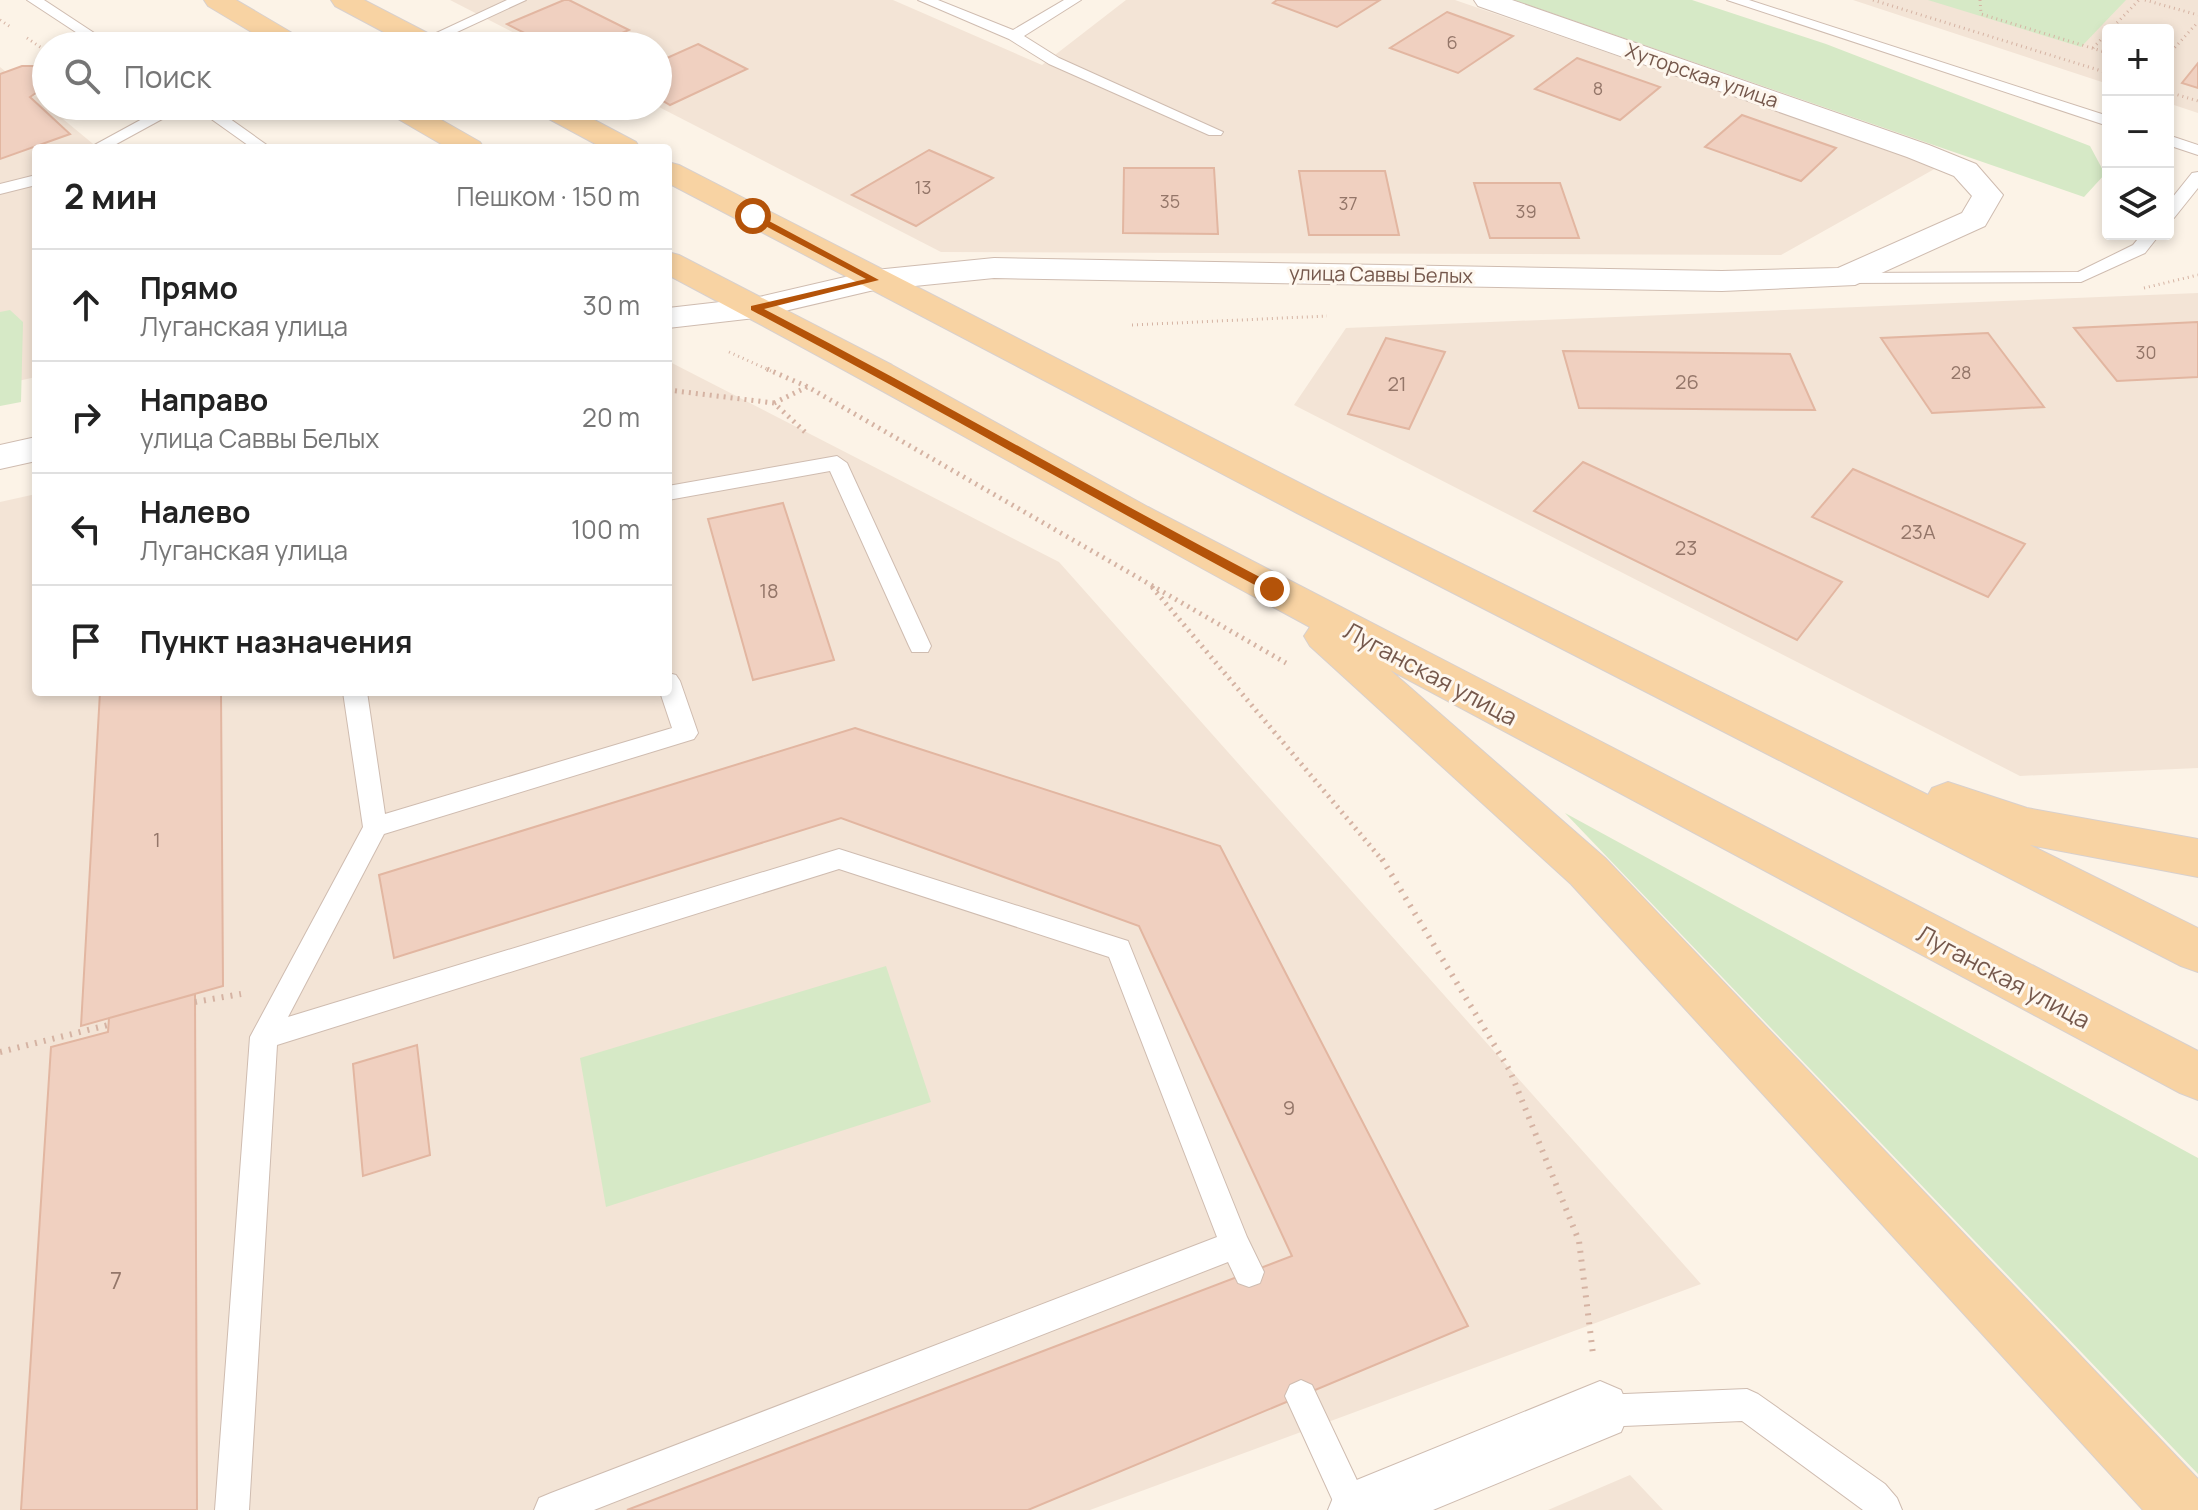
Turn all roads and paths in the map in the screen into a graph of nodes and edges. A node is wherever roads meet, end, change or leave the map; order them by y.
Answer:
1 (34, 0) edge
2 (217, 0) edge
3 (344, 0) edge
4 (519, 0) edge
5 (925, 0) edge
6 (1074, 0) edge
7 (1487, 0) edge
8 (1734, 0) edge
9 (1980, 0) edge
10 (2139, 0) edge
11 (2145, 0) edge
12 (1878, 1) edge
13 (2198, 15) edge
14 (2198, 22) edge
15 (2116, 24) edge
16 (85, 32) edge
17 (271, 32) edge
18 (405, 32) edge
19 (453, 32) edge
20 (1014, 36) junction
21 (2102, 38) edge
22 (2093, 48) junction
23 (2174, 48) edge
24 (2102, 51) edge
25 (2102, 71) edge
26 (2174, 94) edge
27 (2198, 101) edge
28 (2102, 119) edge
29 (151, 120) edge
30 (222, 120) edge
31 (420, 120) edge
32 (572, 120) edge
33 (1215, 132) dead end
34 (2174, 142) edge
35 (105, 144) edge
36 (257, 144) edge
37 (462, 144) edge
38 (617, 144) edge
39 (2198, 150) edge
40 (1918, 151) joint
41 (672, 173) edge
42 (2198, 177) edge
43 (32, 181) edge
44 (0, 189) edge
45 (2174, 207) edge
46 (2146, 240) edge
47 (672, 264) edge
48 (1843, 278) junction
49 (875, 280) junction
50 (755, 308) junction
51 (672, 318) edge
52 (716, 346) dead end
53 (808, 387) junction
54 (672, 390) edge
55 (774, 403) junction
56 (32, 450) edge
57 (0, 457) edge
58 (837, 463) junction
59 (672, 492) edge
60 (1150, 584) junction
61 (1272, 589) junction
62 (1228, 629) dead end
63 (920, 646) dead end
64 (672, 693) edge
65 (356, 696) edge
66 (1713, 705) junction
67 (375, 827) junction
68 (2198, 858) edge
69 (2198, 951) edge
70 (108, 1025) dead end
71 (264, 1037) junction
72 (0, 1052) edge
73 (2198, 1077) edge
74 (1235, 1245) junction
75 (1249, 1272) dead end
76 (1301, 1396) dead end
77 (1600, 1411) junction
78 (232, 1510) edge
79 (551, 1510) edge
80 (1356, 1510) edge
81 (1885, 1510) edge
82 (2185, 1510) edge

1 - 16 lane
2 - 17 main road
3 - 18 main road
4 - 19 lane
5 - 20 lane
6 - 20 lane
7 - 40 street, Хуторская улица
8 - 28 lane
9 - 22 path
10 - 15 path
11 - 13 path
12 - 25 path
14 - 23 path
20 - 33 lane
21 - 22 path
22 - 24 path
26 - 27 path
29 - 35 lane
30 - 36 lane
31 - 37 main road
32 - 38 main road
34 - 39 lane
40 - 48 street, улица Саввы Белых
41 - 49 main road
42 - 45 lane
43 - 44 lane
46 - 48 lane
47 - 50 main road, Луганская улица
48 - 49 street, улица Саввы Белых
49 - 50 street, улица Саввы Белых
49 - 66 main road
50 - 51 street, улица Саввы Белых
50 - 61 main road, Луганская улица
52 - 53 path
53 - 55 path
53 - 60 path
54 - 55 path
55 - 58 path
56 - 57 street
58 - 59 lane
58 - 63 lane
60 - 62 path
60 - 77 path
61 - 73 main road, Луганская улица
61 - 82 main road
64 - 67 lane
65 - 67 lane
66 - 68 main road
66 - 69 main road
67 - 71 lane
70 - 72 path
71 - 74 lane
71 - 78 lane
74 - 75 lane
74 - 79 lane
76 - 80 lane
77 - 80 street
77 - 81 lane

